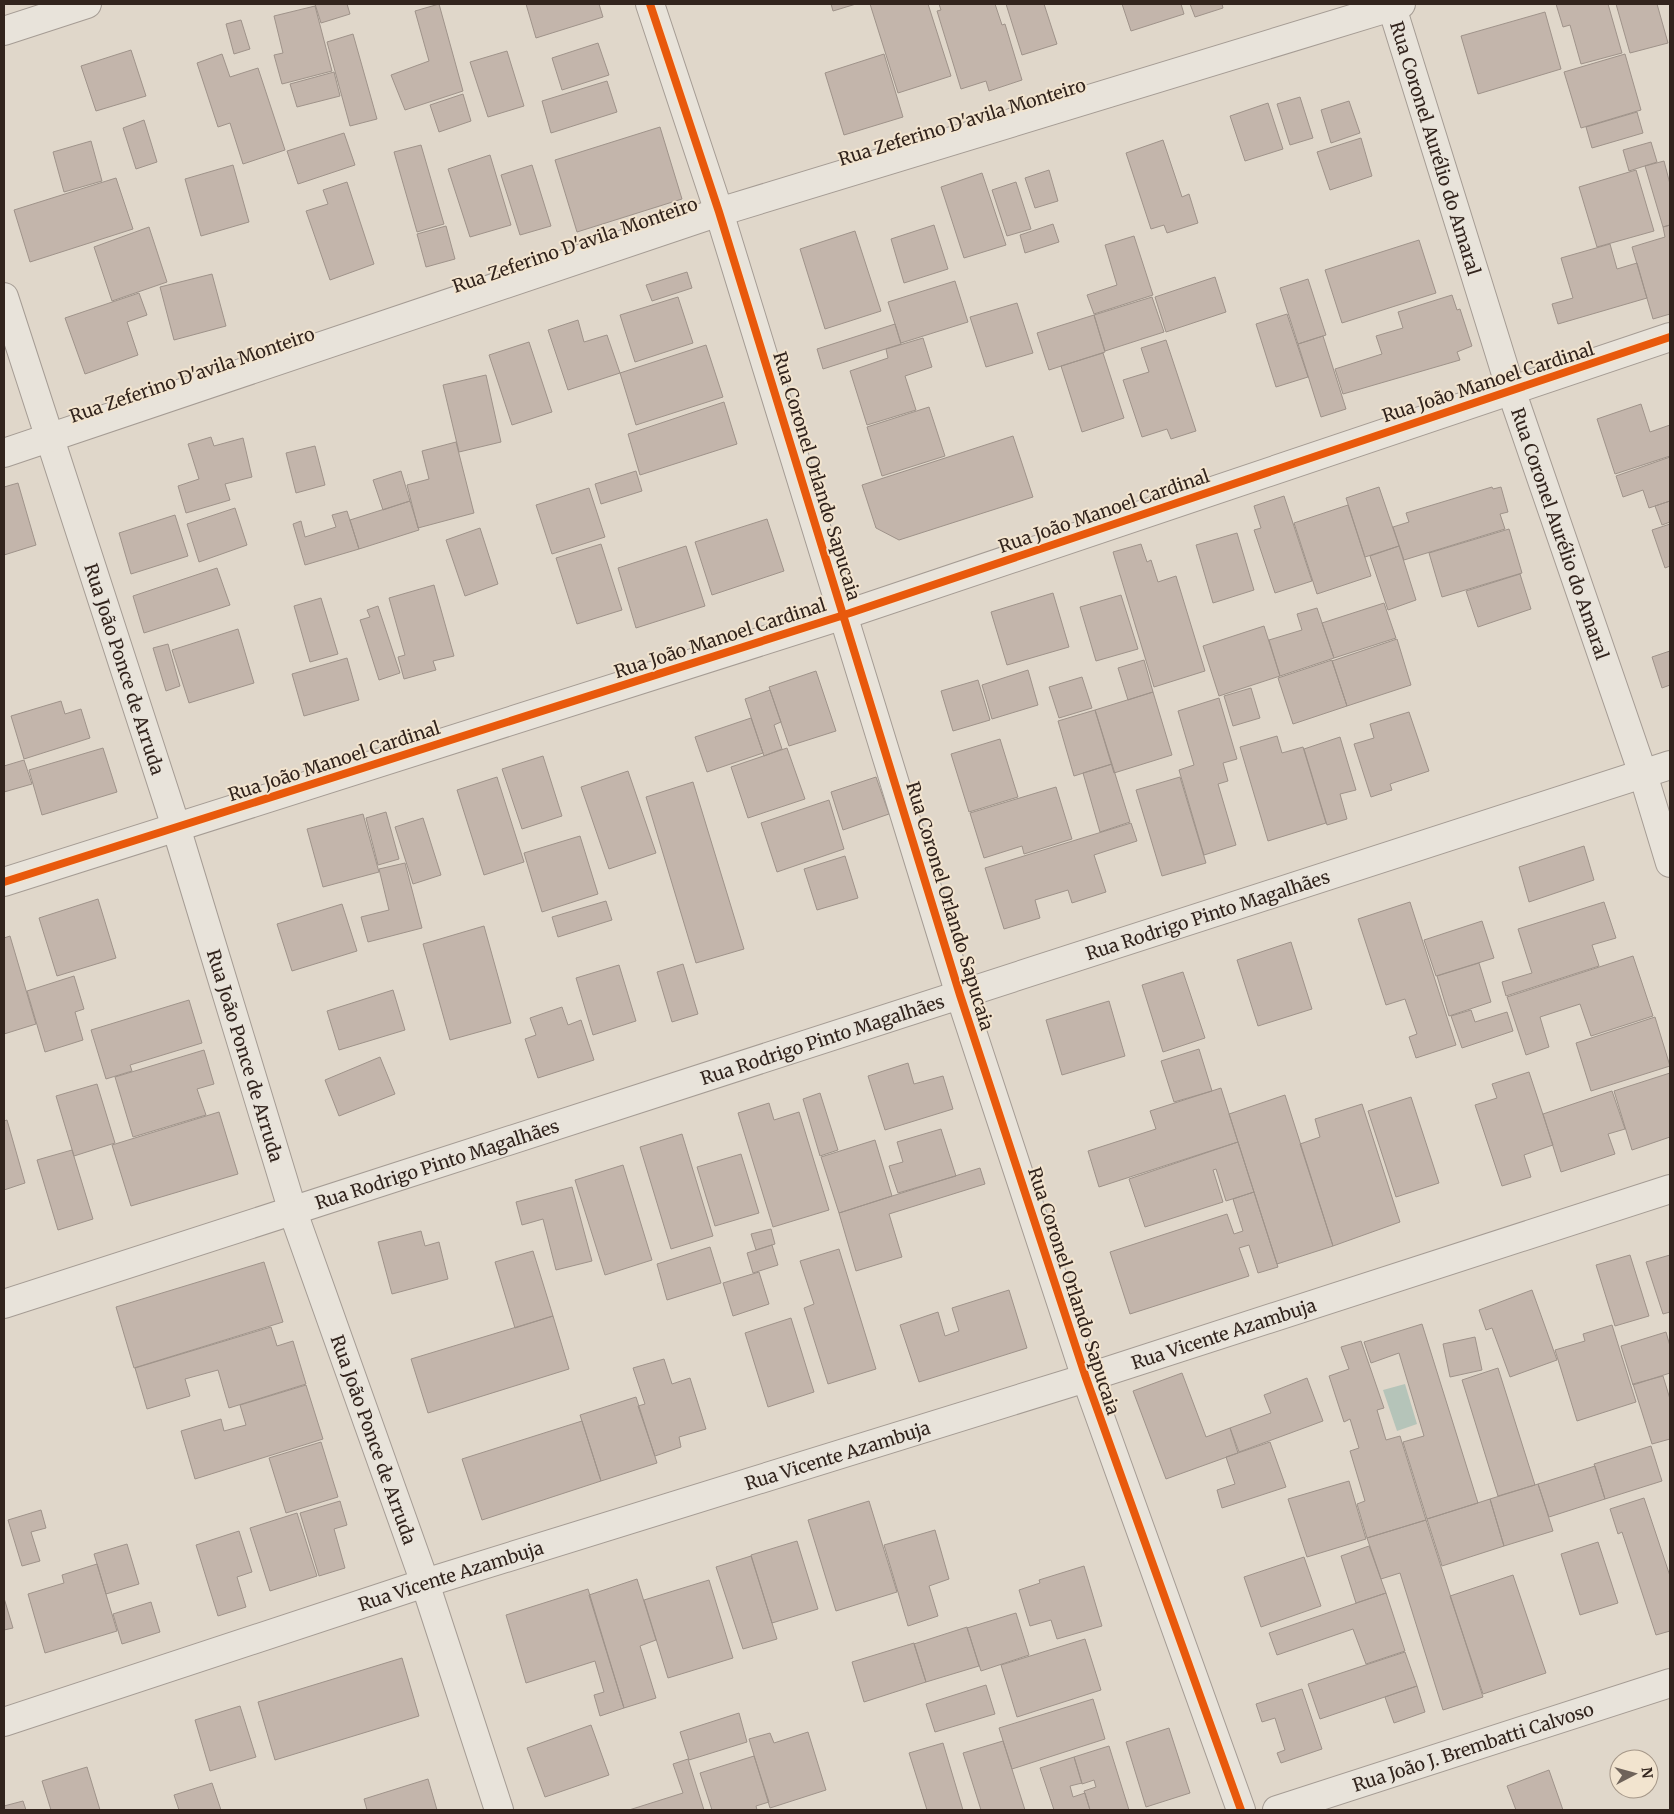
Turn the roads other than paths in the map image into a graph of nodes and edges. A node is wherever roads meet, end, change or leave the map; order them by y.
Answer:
1 (86, 4) edge
2 (650, 4) edge
3 (1395, 5) edge
4 (4, 31) edge
5 (719, 212) junction
6 (4, 297) edge
7 (1670, 337) edge
8 (1511, 390) junction
9 (49, 439) junction
10 (4, 453) edge
11 (844, 615) junction
12 (1670, 765) edge
13 (1643, 774) junction
14 (176, 826) junction
15 (1670, 863) edge
16 (4, 882) edge
17 (960, 995) junction
18 (1670, 1189) edge
19 (293, 1212) junction
20 (4, 1304) edge
21 (1086, 1378) junction
22 (425, 1583) junction
23 (1670, 1684) edge
24 (4, 1722) edge
25 (499, 1810) edge
26 (1242, 1810) edge
27 (1277, 1810) edge

1 - 4 street
2 - 5 street, Rua Coronel Orlando Sapucaia
3 - 5 street, Rua Zeferino D'avila Monteiro
3 - 8 street, Rua Coronel Aurélio do Amaral
5 - 9 street, Rua Zeferino D'avila Monteiro
5 - 11 street, Rua Coronel Orlando Sapucaia
6 - 9 street, Rua João Ponce de Arruda
7 - 8 street, Rua João Manoel Cardinal
8 - 11 street, Rua João Manoel Cardinal
8 - 13 street, Rua Coronel Aurélio do Amaral
9 - 10 street, Rua Zeferino D'avila Monteiro
9 - 14 street, Rua João Ponce de Arruda
11 - 14 street, Rua João Manoel Cardinal
11 - 17 street, Rua Coronel Orlando Sapucaia
12 - 13 street, Rua Rodrigo Pinto Magalhães
13 - 15 street, Rua Coronel Aurélio do Amaral
13 - 17 street, Rua Rodrigo Pinto Magalhães
14 - 16 street, Rua João Manoel Cardinal
14 - 19 street, Rua João Ponce de Arruda
17 - 19 street, Rua Rodrigo Pinto Magalhães
17 - 21 street, Rua Coronel Orlando Sapucaia
18 - 21 street, Rua Vicente Azambuja
19 - 20 street, Rua Rodrigo Pinto Magalhães
19 - 22 street, Rua João Ponce de Arruda
21 - 22 street, Rua Vicente Azambuja
21 - 26 street, Rua Coronel Orlando Sapucaia
22 - 24 street, Rua Vicente Azambuja
22 - 25 street, Rua João Ponce de Arruda
23 - 27 street, Rua João J. Brembatti Calvoso

